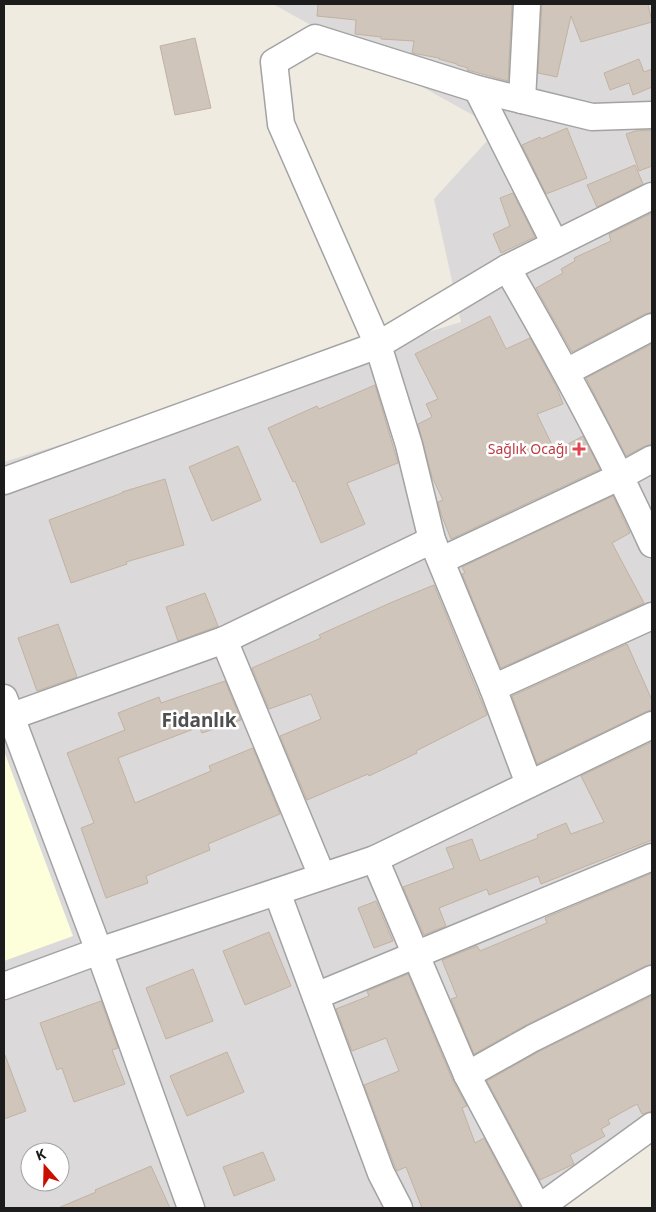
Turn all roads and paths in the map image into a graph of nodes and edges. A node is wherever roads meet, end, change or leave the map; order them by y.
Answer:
1 (527, 4) edge
2 (477, 88) junction
3 (522, 100) junction
4 (652, 115) edge
5 (652, 196) edge
6 (555, 244) junction
7 (507, 268) junction
8 (652, 327) edge
9 (378, 345) junction
10 (566, 372) junction
11 (652, 459) edge
12 (621, 476) junction
13 (4, 482) edge
14 (652, 544) edge
15 (437, 550) junction
16 (652, 616) edge
17 (224, 640) junction
18 (493, 688) junction
19 (6, 711) edge
20 (652, 725) edge
21 (529, 784) junction
22 (652, 857) edge
23 (375, 859) junction
24 (322, 876) junction
25 (277, 892) junction
26 (99, 950) junction
27 (416, 956) junction
28 (652, 979) edge
29 (4, 986) edge
30 (316, 996) junction
31 (467, 1075) junction
32 (652, 1126) edge
33 (185, 1206) edge
34 (399, 1208) edge
35 (538, 1208) edge

1 - 3 street
2 - 3 street
2 - 6 street
2 - 9 street
3 - 4 street
5 - 6 street
6 - 7 street
7 - 9 street
7 - 10 street
8 - 10 street
9 - 13 street
9 - 15 street
10 - 12 street
11 - 12 street
12 - 14 street
12 - 15 street
15 - 17 street
15 - 18 street
16 - 18 street
17 - 19 street
17 - 24 street
18 - 21 street
19 - 26 street
20 - 21 street
21 - 23 street
22 - 27 street
23 - 24 street
23 - 27 street
24 - 25 street
25 - 26 street
25 - 30 street
26 - 29 street
26 - 33 street
27 - 30 street
27 - 31 street
28 - 31 street
30 - 34 street
31 - 35 street
32 - 35 street

